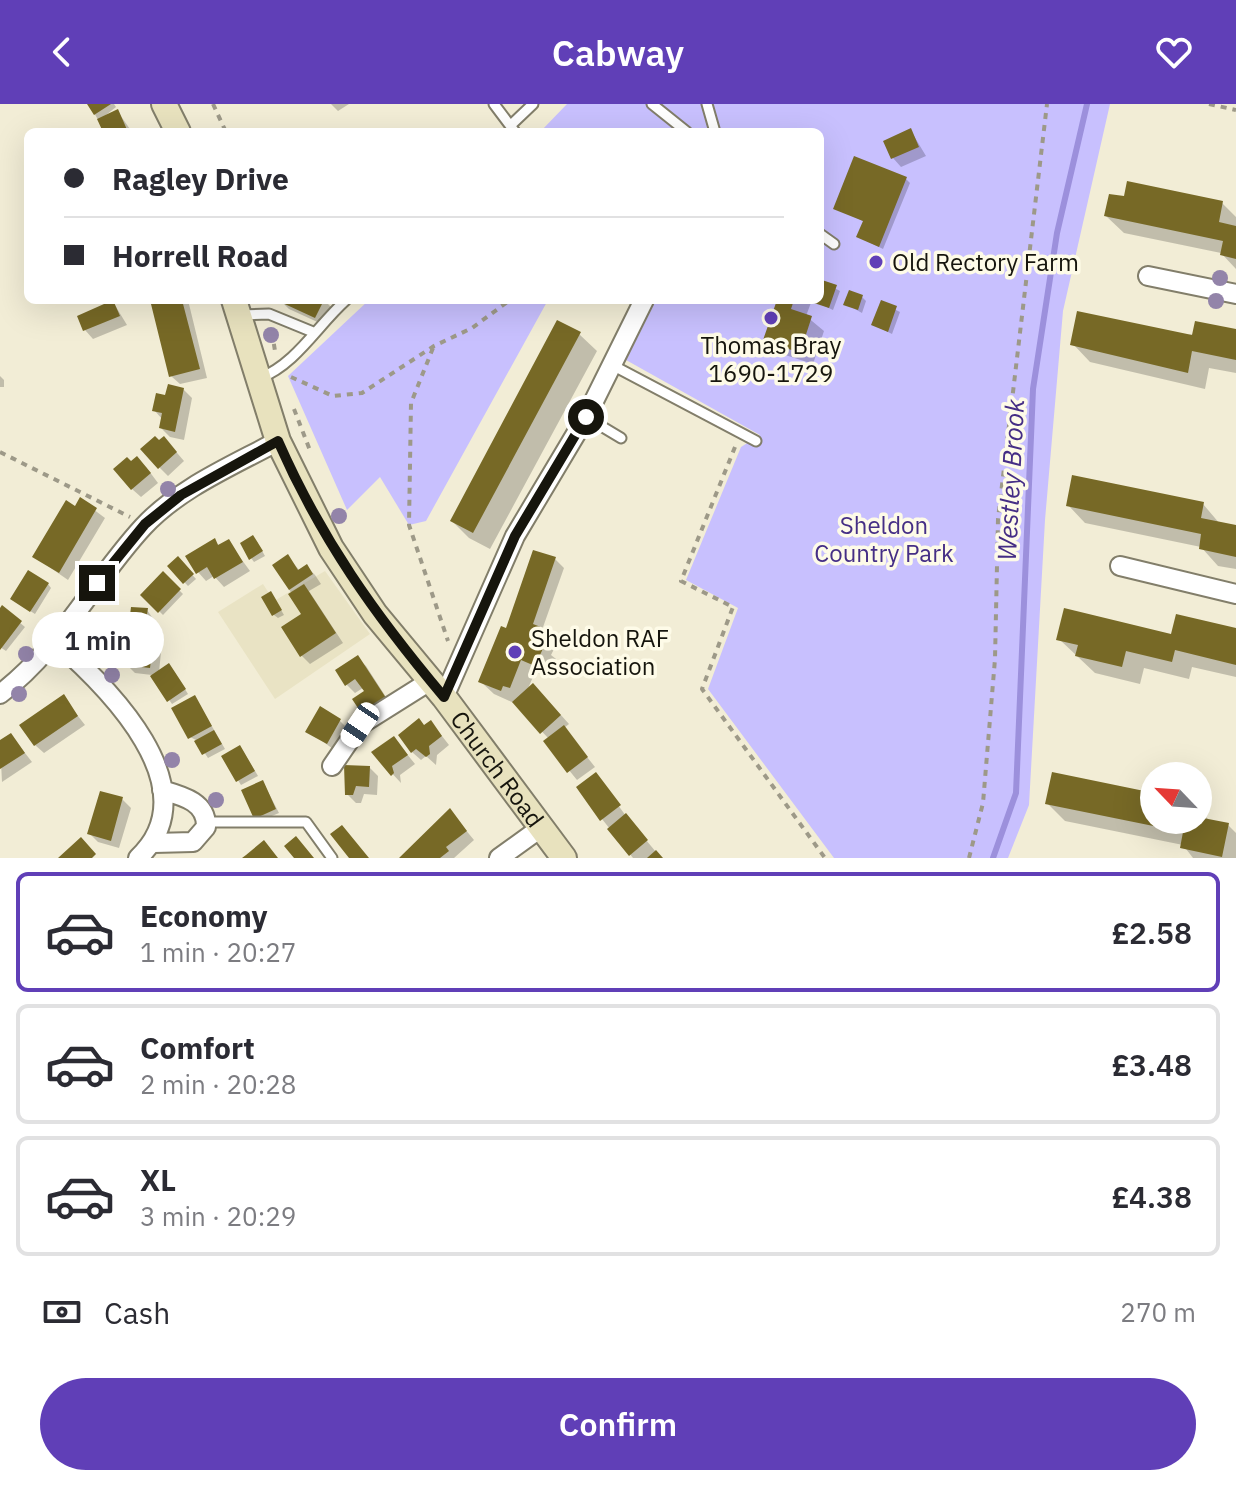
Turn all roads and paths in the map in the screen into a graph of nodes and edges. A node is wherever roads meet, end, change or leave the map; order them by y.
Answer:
1 (164, 104) edge
2 (213, 104) edge
3 (494, 104) edge
4 (533, 104) edge
5 (652, 104) edge
6 (707, 104) edge
7 (1047, 104) edge
8 (1209, 104) edge
9 (1236, 110) edge
10 (176, 128) edge
11 (224, 128) edge
12 (513, 128) edge
13 (682, 128) edge
14 (714, 128) edge
15 (824, 237) edge
16 (834, 244) dead end
17 (1148, 276) dead end
18 (1236, 294) edge
19 (342, 304) edge
20 (505, 304) edge
21 (642, 304) edge
22 (236, 308) edge
23 (269, 314) junction
24 (313, 332) junction
25 (434, 346) junction
26 (612, 365) junction
27 (272, 374) junction
28 (586, 417) junction
29 (741, 434) junction
30 (621, 438) dead end
31 (278, 441) junction
32 (756, 441) dead end
33 (0, 452) edge
34 (313, 457) dead end
35 (145, 524) junction
36 (1120, 566) dead end
37 (1236, 594) edge
38 (54, 640) junction
39 (457, 668) junction
40 (437, 689) junction
41 (0, 694) edge
42 (332, 766) dead end
43 (162, 790) junction
44 (207, 822) junction
45 (542, 827) junction
46 (154, 843) junction
47 (138, 858) edge
48 (332, 858) edge
49 (499, 858) edge
50 (564, 858) edge
51 (825, 858) edge
52 (969, 858) edge

1 - 10 street
2 - 11 path
3 - 12 lane
4 - 12 lane
5 - 13 lane
6 - 14 lane
7 - 52 path
8 - 9 path
15 - 16 lane
17 - 18 street
19 - 24 lane
20 - 25 path
21 - 26 street
22 - 23 lane
22 - 27 street, Church Road
23 - 24 lane
23 - 27 path
24 - 27 lane
25 - 27 path
25 - 39 path
26 - 28 street
26 - 29 lane
27 - 31 street, Church Road
27 - 34 path
28 - 30 lane
28 - 39 street
29 - 32 lane
29 - 51 path
31 - 35 street
31 - 40 street, Church Road
33 - 35 path
35 - 38 street
36 - 37 street
38 - 41 street
38 - 43 street
39 - 40 street
40 - 42 street
40 - 45 street, Church Road
43 - 44 street
43 - 46 street
44 - 46 street
44 - 48 lane
45 - 49 street
45 - 50 street, Church Road
46 - 47 street

